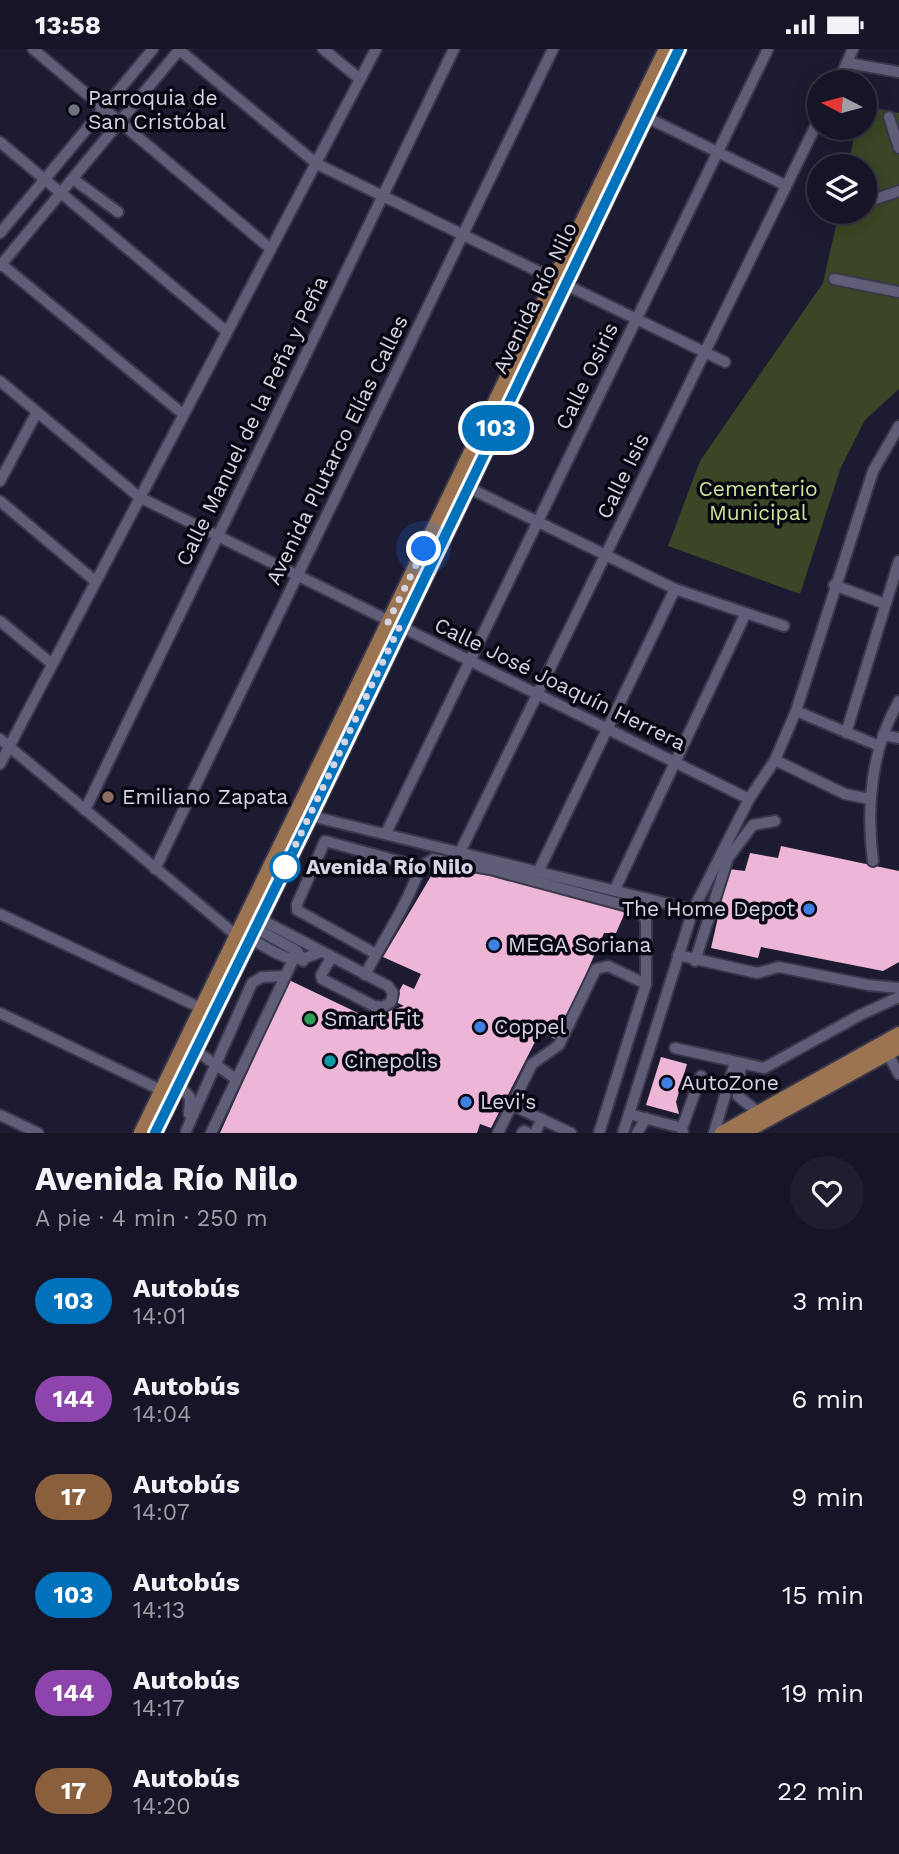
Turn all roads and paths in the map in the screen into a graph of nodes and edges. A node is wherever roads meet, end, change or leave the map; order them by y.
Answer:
1 (33, 49) edge
2 (153, 49) edge
3 (179, 49) edge
4 (323, 49) edge
5 (376, 49) edge
6 (454, 49) edge
7 (553, 49) edge
8 (666, 49) edge
9 (679, 49) edge
10 (768, 49) edge
11 (853, 50) edge
12 (848, 63) junction
13 (844, 70) edge
14 (899, 72) edge
15 (360, 79) junction
16 (104, 108) junction
17 (646, 117) junction
18 (889, 117) dead end
19 (120, 122) junction
20 (808, 140) edge
21 (0, 142) edge
22 (899, 148) edge
23 (718, 152) junction
24 (317, 164) junction
25 (45, 179) junction
26 (73, 179) junction
27 (785, 185) junction
28 (899, 191) edge
29 (61, 193) junction
30 (383, 196) junction
31 (877, 199) edge
32 (118, 212) dead end
33 (0, 233) edge
34 (463, 235) junction
35 (271, 249) junction
36 (1, 265) edge
37 (834, 279) dead end
38 (559, 283) junction
39 (899, 292) edge
40 (635, 319) junction
41 (226, 331) junction
42 (705, 352) junction
43 (725, 362) dead end
44 (0, 381) edge
45 (37, 412) junction
46 (183, 414) junction
47 (899, 426) edge
48 (0, 481) edge
49 (467, 487) junction
50 (139, 497) junction
51 (0, 501) edge
52 (538, 521) junction
53 (218, 536) junction
54 (606, 555) junction
55 (899, 561) edge
56 (297, 576) junction
57 (95, 581) junction
58 (834, 585) junction
59 (675, 589) junction
60 (885, 604) junction
61 (745, 615) junction
62 (0, 621) edge
63 (394, 625) junction
64 (784, 626) dead end
65 (470, 662) junction
66 (52, 664) junction
67 (539, 695) junction
68 (899, 701) edge
69 (796, 711) junction
70 (609, 729) junction
71 (846, 733) junction
72 (899, 738) edge
73 (0, 739) edge
74 (881, 740) junction
75 (9, 746) junction
76 (775, 760) junction
77 (675, 762) junction
78 (0, 764) edge
79 (750, 799) junction
80 (870, 799) junction
81 (85, 810) junction
82 (311, 815) junction
83 (775, 821) dead end
84 (386, 833) junction
85 (461, 850) junction
86 (873, 861) dead end
87 (420, 867) junction
88 (155, 869) junction
89 (539, 870) junction
90 (615, 889) junction
91 (693, 910) junction
92 (0, 913) edge
93 (252, 930) junction
94 (320, 952) junction
95 (376, 954) junction
96 (678, 955) junction
97 (331, 958) junction
98 (298, 960) junction
99 (695, 961) junction
100 (365, 975) junction
101 (285, 976) junction
102 (646, 984) junction
103 (899, 988) edge
104 (899, 997) edge
105 (201, 1008) junction
106 (0, 1013) edge
107 (899, 1034) edge
108 (675, 1048) dead end
109 (890, 1048) edge
110 (195, 1050) junction
111 (738, 1062) junction
112 (214, 1065) junction
113 (899, 1074) edge
114 (701, 1076) dead end
115 (236, 1079) junction
116 (171, 1090) junction
117 (512, 1105) junction
118 (629, 1114) junction
119 (0, 1115) edge
120 (646, 1118) junction
121 (542, 1119) junction
122 (764, 1123) edge
123 (556, 1130) edge
124 (683, 1130) edge
125 (187, 1132) edge
126 (38, 1133) edge
127 (141, 1133) edge
128 (155, 1133) edge
129 (211, 1133) edge
130 (498, 1133) edge
131 (522, 1133) edge
132 (528, 1133) edge
133 (535, 1133) edge
134 (571, 1133) edge
135 (599, 1133) edge
136 (623, 1133) edge
137 (637, 1133) edge
138 (714, 1133) edge
139 (722, 1133) edge
140 (743, 1133) edge

1 - 16 street
2 - 16 street
3 - 19 street
3 - 24 street
4 - 15 street
5 - 15 street
6 - 30 street, Calle Manuel de la Peña y Peña
7 - 34 street, Avenida Plutarco Elías Calles
8 - 38 main road, Avenida Río Nilo
9 - 17 main road, Avenida Río Nilo
10 - 23 street, Calle Osiris
11 - 12 street
12 - 13 street
12 - 14 street
15 - 24 street
16 - 19 street
16 - 25 street
17 - 23 street
17 - 38 main road, Avenida Río Nilo
18 - 22 street
19 - 26 street
19 - 35 street
20 - 27 street, Calle Isis
21 - 25 street
23 - 27 street
23 - 40 street, Calle Osiris
24 - 30 street
24 - 35 street
25 - 29 street
25 - 33 street
26 - 29 street
26 - 32 street
27 - 42 street, Calle Isis
28 - 31 street
29 - 36 street
29 - 41 street
30 - 34 street
30 - 53 street, Calle Manuel de la Peña y Peña
34 - 38 street
34 - 56 street, Avenida Plutarco Elías Calles
35 - 41 street
36 - 46 street
37 - 39 street
38 - 40 street
38 - 49 main road, Avenida Río Nilo
38 - 63 main road, Avenida Río Nilo
40 - 42 street
40 - 52 street, Calle Osiris
41 - 46 street
42 - 43 street
42 - 54 street, Calle Isis
44 - 45 street, Calle José Joaquín Herrera
45 - 48 street
45 - 50 street, Calle José Joaquín Herrera
46 - 50 street
47 - 58 street
49 - 52 street
49 - 63 main road, Avenida Río Nilo
50 - 53 street, Calle José Joaquín Herrera
50 - 57 street
51 - 57 street
52 - 54 street
52 - 65 street, Calle Osiris
53 - 56 street, Calle José Joaquín Herrera
53 - 81 street, Calle Manuel de la Peña y Peña
54 - 59 street
54 - 67 street, Calle Isis
55 - 60 street
56 - 63 street, Calle José Joaquín Herrera
56 - 88 street, Avenida Plutarco Elías Calles
57 - 66 street
58 - 60 street
58 - 69 street
59 - 61 street
59 - 70 street
60 - 71 street
61 - 64 street
61 - 77 street
62 - 66 street
63 - 65 street, Calle José Joaquín Herrera
63 - 82 main road, Avenida Río Nilo
63 - 93 main road, Avenida Río Nilo
65 - 67 street, Calle José Joaquín Herrera
65 - 84 street, Calle Osiris
66 - 75 street
67 - 70 street, Calle José Joaquín Herrera
67 - 85 street, Calle Isis
68 - 74 street
69 - 71 street
69 - 76 street
70 - 77 street, Calle José Joaquín Herrera
70 - 89 street
71 - 74 street
72 - 74 street
73 - 75 street
74 - 80 street
75 - 78 street
75 - 81 street
76 - 79 street
76 - 80 street
77 - 79 street, Calle José Joaquín Herrera
77 - 90 street
79 - 91 street
80 - 86 street
81 - 88 street
82 - 84 street
82 - 93 main road, Avenida Río Nilo
83 - 99 street
84 - 85 street
85 - 89 street
87 - 95 street
87 - 95 street
87 - 102 street
88 - 93 street
89 - 90 street
90 - 91 street
91 - 96 street
92 - 105 street
93 - 94 street
93 - 98 street
93 - 105 main road, Avenida Río Nilo
93 - 110 main road, Avenida Río Nilo
94 - 97 street
94 - 98 street
95 - 100 street
96 - 99 street
96 - 118 street
97 - 100 street
97 - 100 street
98 - 101 street
99 - 103 street
101 - 112 street
101 - 115 street
102 - 117 street
102 - 135 street
104 - 111 street
105 - 116 main road, Avenida Río Nilo
106 - 116 street
107 - 109 main road
108 - 111 street
109 - 113 street
109 - 122 main road
110 - 112 street
110 - 116 main road, Avenida Río Nilo
111 - 122 street
111 - 138 street
112 - 115 street
112 - 125 street
114 - 124 street
115 - 129 street
116 - 125 street
116 - 127 main road, Avenida Río Nilo
116 - 128 main road, Avenida Río Nilo
117 - 121 street
117 - 130 street
118 - 120 street
118 - 136 street
119 - 126 street
120 - 124 street
120 - 137 street
121 - 123 street
121 - 133 street
122 - 139 main road
122 - 140 main road
123 - 134 street
131 - 132 street

